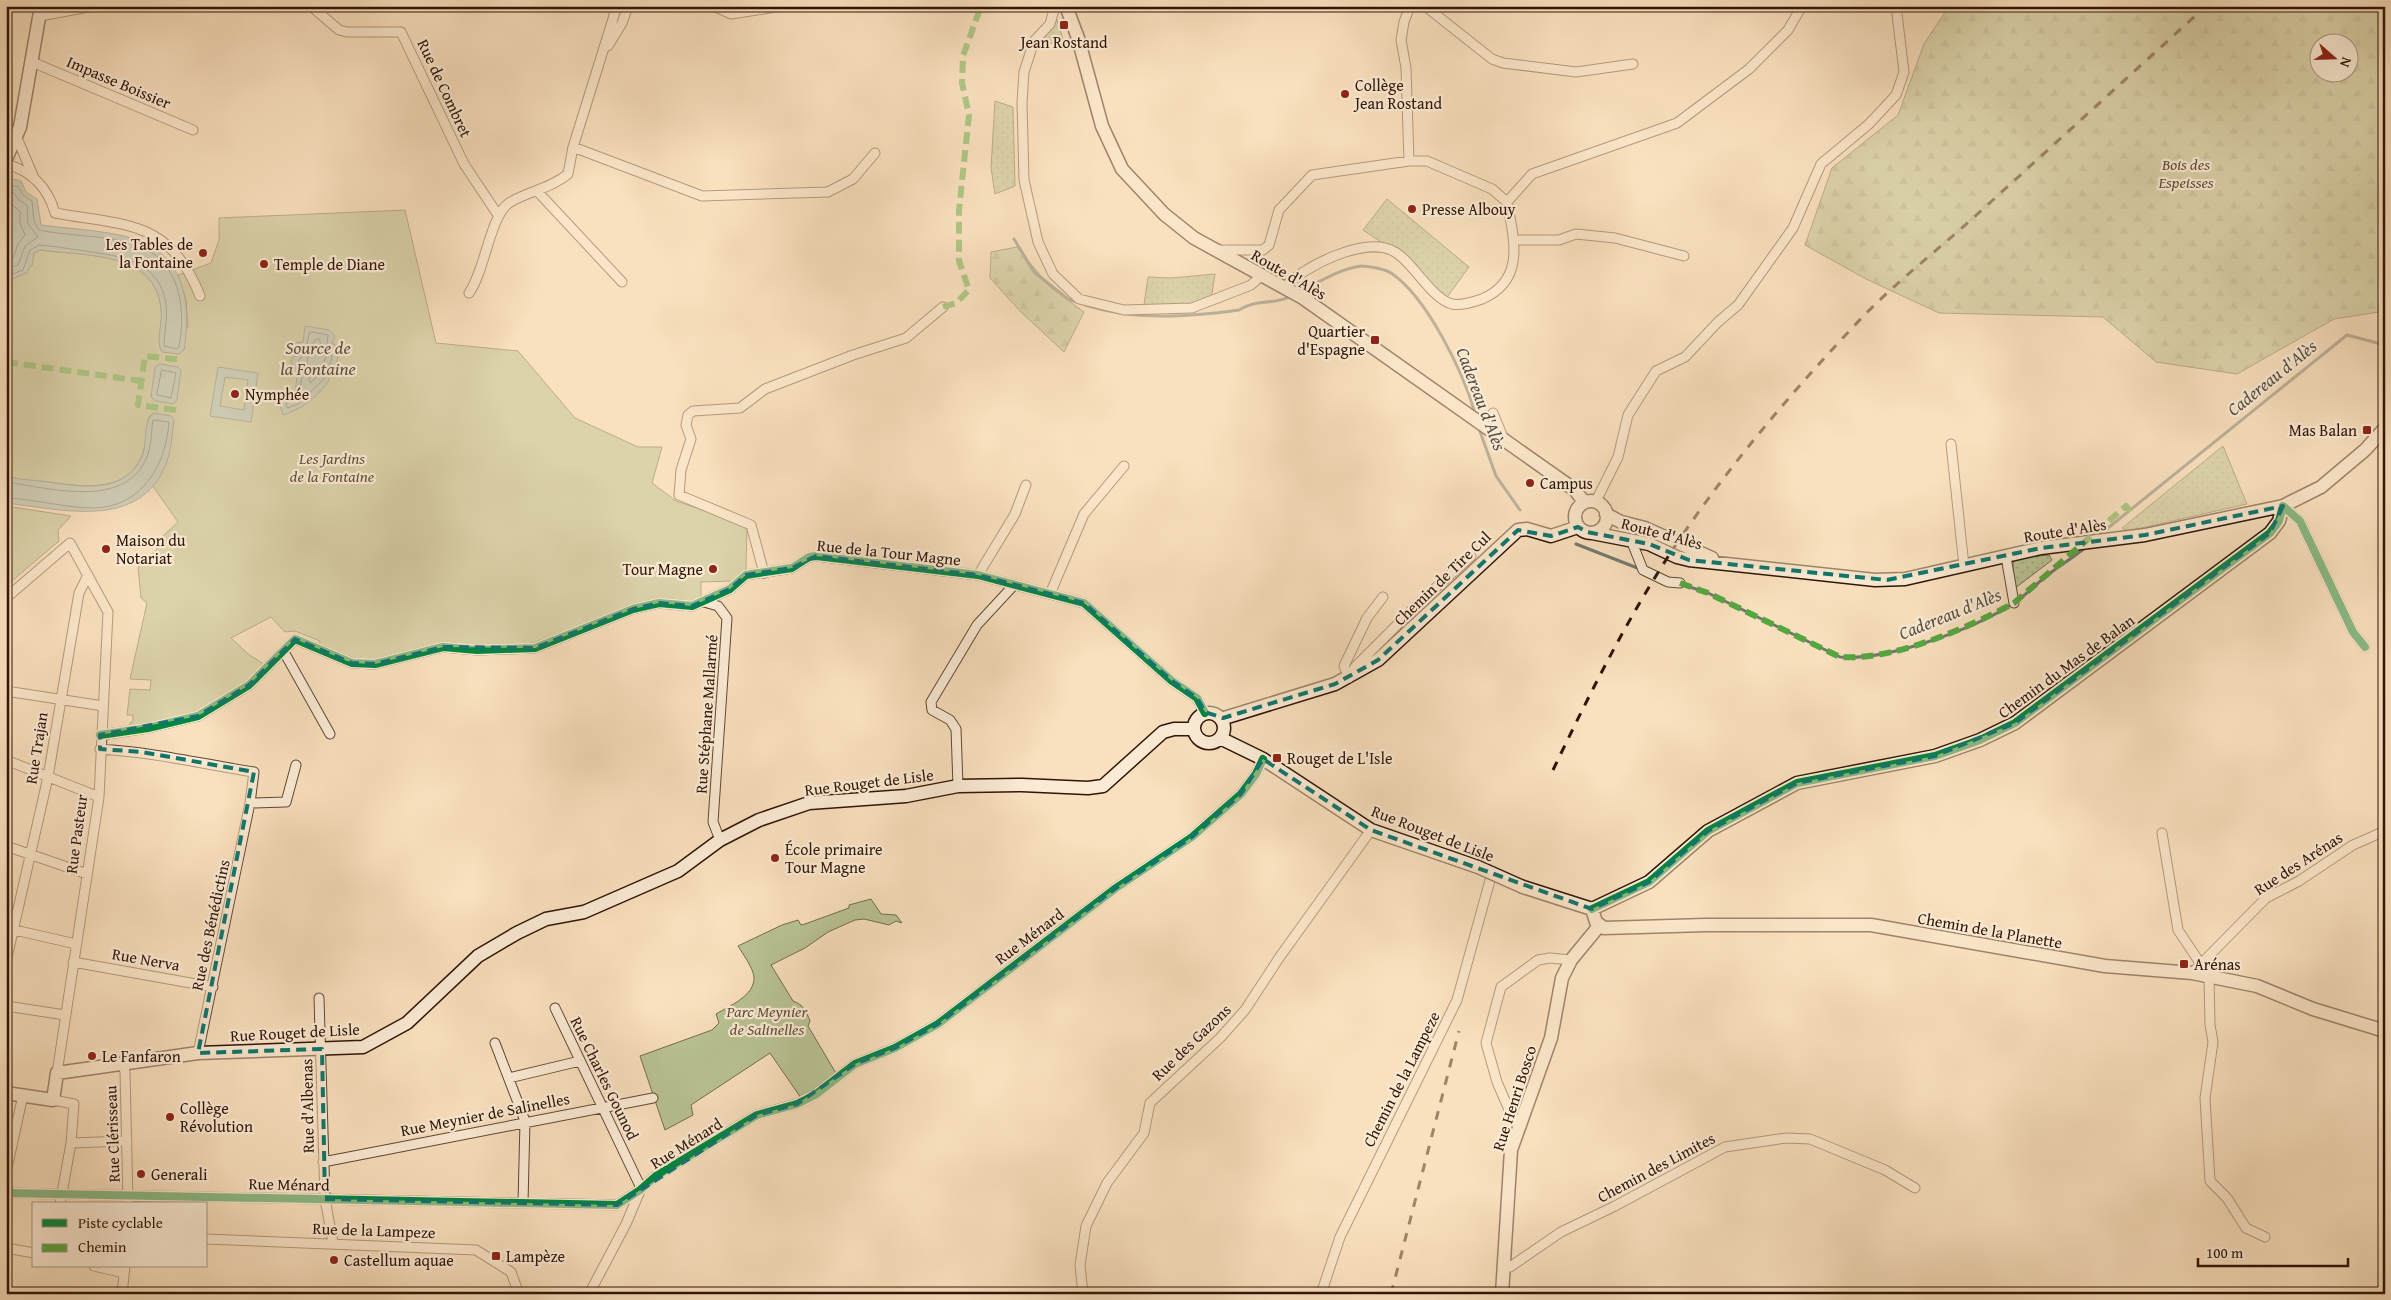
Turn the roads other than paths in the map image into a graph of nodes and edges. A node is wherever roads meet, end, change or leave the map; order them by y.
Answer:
1 (94, 6) edge
2 (312, 6) edge
3 (617, 6) edge
4 (628, 6) edge
5 (713, 6) edge
6 (782, 6) edge
7 (1055, 6) edge
8 (1066, 6) edge
9 (1410, 6) edge
10 (1425, 6) edge
11 (1802, 6) edge
12 (1896, 6) edge
13 (40, 11) edge
14 (605, 50) junction
15 (32, 62) junction
16 (1633, 64) dead end
17 (193, 130) dead end
18 (17, 138) junction
19 (573, 147) junction
20 (875, 153) dead end
21 (6, 159) edge
22 (1409, 161) junction
23 (6, 164) edge
24 (34, 178) junction
25 (538, 192) junction
26 (1507, 202) junction
27 (498, 215) junction
28 (1514, 240) junction
29 (1216, 250) junction
30 (1684, 256) dead end
31 (1262, 275) junction
32 (622, 282) dead end
33 (1286, 287) junction
34 (469, 294) dead end
35 (200, 296) dead end
36 (943, 307) dead end
37 (1493, 413) dead end
38 (2385, 428) edge
39 (1501, 439) junction
40 (1951, 444) dead end
41 (1124, 466) dead end
42 (1026, 485) dead end
43 (1590, 502) junction
44 (2283, 506) junction
45 (1606, 514) junction
46 (1578, 527) junction
47 (1592, 533) junction
48 (1631, 540) junction
49 (1471, 556) dead end
50 (2006, 557) junction
51 (1723, 563) junction
52 (1964, 566) junction
53 (764, 573) junction
54 (88, 575) junction
55 (978, 575) junction
56 (1680, 584) dead end
57 (1014, 585) junction
58 (1050, 594) junction
59 (1383, 597) dead end
60 (6, 598) edge
61 (704, 602) junction
62 (2014, 603) dead end
63 (2365, 647) dead end
64 (284, 652) junction
65 (1349, 678) junction
66 (6, 691) edge
67 (60, 698) junction
68 (103, 706) junction
69 (1205, 713) junction
70 (1221, 719) junction
71 (1194, 729) junction
72 (330, 734) dead end
73 (100, 735) junction
74 (1220, 738) junction
75 (100, 749) junction
76 (1263, 759) junction
77 (6, 760) edge
78 (296, 765) dead end
79 (48, 777) junction
80 (958, 786) junction
81 (99, 798) junction
82 (250, 803) junction
83 (1371, 830) junction
84 (2385, 831) edge
85 (2162, 833) dead end
86 (720, 840) junction
87 (6, 846) edge
88 (31, 854) junction
89 (1492, 873) junction
90 (87, 874) junction
91 (1592, 909) junction
92 (1599, 926) junction
93 (10, 929) edge
94 (76, 944) junction
95 (1571, 960) junction
96 (6, 962) edge
97 (73, 962) junction
98 (2196, 968) junction
99 (2209, 976) junction
100 (213, 987) junction
101 (319, 998) dead end
102 (6, 1006) edge
103 (555, 1008) dead end
104 (65, 1016) junction
105 (2385, 1031) edge
106 (496, 1043) dead end
107 (322, 1048) junction
108 (198, 1053) junction
109 (580, 1061) junction
110 (122, 1063) junction
111 (57, 1073) junction
112 (509, 1078) junction
113 (6, 1093) edge
114 (23, 1095) junction
115 (654, 1098) dead end
116 (52, 1100) junction
117 (603, 1107) junction
118 (525, 1121) junction
119 (1520, 1123) junction
120 (127, 1141) junction
121 (70, 1143) junction
122 (323, 1162) junction
123 (6, 1173) edge
124 (1915, 1188) dead end
125 (641, 1189) junction
126 (6, 1193) edge
127 (62, 1193) junction
128 (128, 1199) edge
129 (325, 1199) junction
130 (60, 1202) edge
131 (524, 1203) junction
132 (616, 1205) junction
133 (631, 1212) junction
134 (2265, 1237) dead end
135 (208, 1239) edge
136 (333, 1243) junction
137 (6, 1248) edge
138 (32, 1253) edge
139 (110, 1268) edge
140 (1503, 1268) junction
141 (125, 1270) edge
142 (122, 1294) edge
143 (519, 1294) edge
144 (589, 1294) edge
145 (1083, 1294) edge
146 (1321, 1294) edge
147 (1502, 1294) edge

1 - 13 street
2 - 27 street, Rue de Combret
3 - 14 street
4 - 14 street
5 - 6 street
7 - 31 street
8 - 29 street, Route d'Alès
9 - 22 street
10 - 16 street
11 - 26 street
12 - 43 street
13 - 15 street
14 - 19 street
15 - 17 street, Impasse Boissier
15 - 18 street
18 - 21 street
18 - 24 street
19 - 20 street
19 - 25 street
22 - 26 street
22 - 29 street
23 - 24 street
24 - 35 street
25 - 27 street
25 - 32 street
26 - 28 street
27 - 34 street
28 - 30 street
28 - 33 street
29 - 31 street, Route d'Alès
31 - 33 street, Route d'Alès
33 - 39 street, Route d'Alès
36 - 53 street
37 - 39 street
38 - 44 street, Route d'Alès
39 - 43 street, Route d'Alès
40 - 52 street
41 - 58 street
42 - 55 street
43 - 45 street
43 - 46 street
44 - 50 street, Route d'Alès
44 - 63 street
44 - 91 street, Chemin du Mas de Balan
45 - 47 street
45 - 51 street, Route d'Alès
46 - 47 street
46 - 65 street, Chemin de Tire Cul
47 - 48 street, Route d'Alès
48 - 51 street, Route d'Alès
48 - 56 street
49 - 65 street
50 - 52 street, Route d'Alès
50 - 62 street
51 - 52 street, Route d'Alès
53 - 55 street, Rue de la Tour Magne
53 - 61 street, Rue de la Tour Magne
54 - 60 street
54 - 67 street, Rue Trajan
54 - 68 street, Rue Pasteur
55 - 57 street, Rue de la Tour Magne
57 - 58 street, Rue de la Tour Magne
57 - 80 street
58 - 69 street, Rue de la Tour Magne
59 - 65 street
61 - 64 street, Rue de la Tour Magne
61 - 86 street, Rue Stéphane Mallarmé
64 - 72 street
64 - 73 street, Rue de la Tour Magne
65 - 70 street, Chemin de Tire Cul
66 - 67 street
67 - 68 street
67 - 79 street, Rue Trajan
68 - 73 street, Rue Pasteur
69 - 70 street
69 - 71 street
70 - 74 street
71 - 74 street
71 - 80 street, Rue Rouget de Lisle
73 - 75 street, Rue Pasteur
74 - 76 street, Rue Rouget de Lisle
75 - 81 street, Rue Pasteur
75 - 82 street, Rue des Bénédictins
76 - 83 street, Rue Rouget de Lisle
76 - 125 street, Rue Ménard
77 - 79 street
78 - 82 street
79 - 81 street
79 - 88 street, Rue Trajan
80 - 86 street, Rue Rouget de Lisle
81 - 90 street, Rue Pasteur
82 - 100 street, Rue des Bénédictins
83 - 89 street, Rue Rouget de Lisle, bridge
83 - 145 street, Rue des Gazons
84 - 98 street, Rue des Arénas
85 - 98 street
86 - 107 street, Rue Rouget de Lisle
87 - 88 street
88 - 90 street
88 - 93 street, Rue Trajan
89 - 91 street, Rue Rouget de Lisle, bridge
89 - 146 street, Chemin de la Lampeze
90 - 94 street, Rue Pasteur
91 - 92 street
92 - 95 street, Rue Henri Bosco
92 - 98 street, Chemin de la Planette
93 - 94 street
93 - 96 street, Rue Trajan
94 - 97 street, Rue Pasteur
95 - 119 street, Rue Henri Bosco
95 - 119 street
97 - 100 street, Rue Nerva
97 - 104 street, Rue Pasteur
98 - 99 street, Chemin de la Planette
99 - 105 street, Chemin de la Planette
99 - 134 street
100 - 108 street, Rue des Bénédictins
101 - 107 street, Rue d'Albenas
102 - 104 street
103 - 109 street, Rue Charles Gounod
104 - 111 street, Rue Pasteur
106 - 112 street
107 - 108 street, Rue Rouget de Lisle
107 - 122 street, Rue d'Albenas
108 - 110 street, Rue Rouget de Lisle
109 - 112 street
109 - 117 street, Rue Charles Gounod
110 - 111 street, Rue Rouget de Lisle
110 - 120 street, Rue Clérisseau
111 - 116 street, Rue Pasteur
112 - 118 street
113 - 114 street
114 - 116 street
114 - 123 street
115 - 117 street, Rue Meynier de Salinelles
116 - 121 street
117 - 118 street, Rue Meynier de Salinelles
117 - 125 street, Rue Charles Gounod
118 - 122 street, Rue Meynier de Salinelles
118 - 131 street
119 - 140 street, Rue Henri Bosco
120 - 121 street
120 - 128 street, Rue Clérisseau
121 - 127 street
122 - 129 street, Rue d'Albenas
124 - 140 street, Chemin des Limites
125 - 132 street, Rue Ménard
125 - 133 street
126 - 127 street, Rue Ménard
127 - 128 street, Rue Ménard
127 - 130 street
128 - 129 street, Rue Ménard
129 - 131 street, Rue Ménard
129 - 136 street, Rue d'Albenas
131 - 132 street, Rue Ménard
132 - 133 street, Rue Ménard
133 - 144 street
135 - 136 street, Rue de la Lampeze
136 - 143 street, Rue de la Lampeze
137 - 138 street
139 - 141 street
140 - 147 street, Rue Henri Bosco
141 - 142 street

